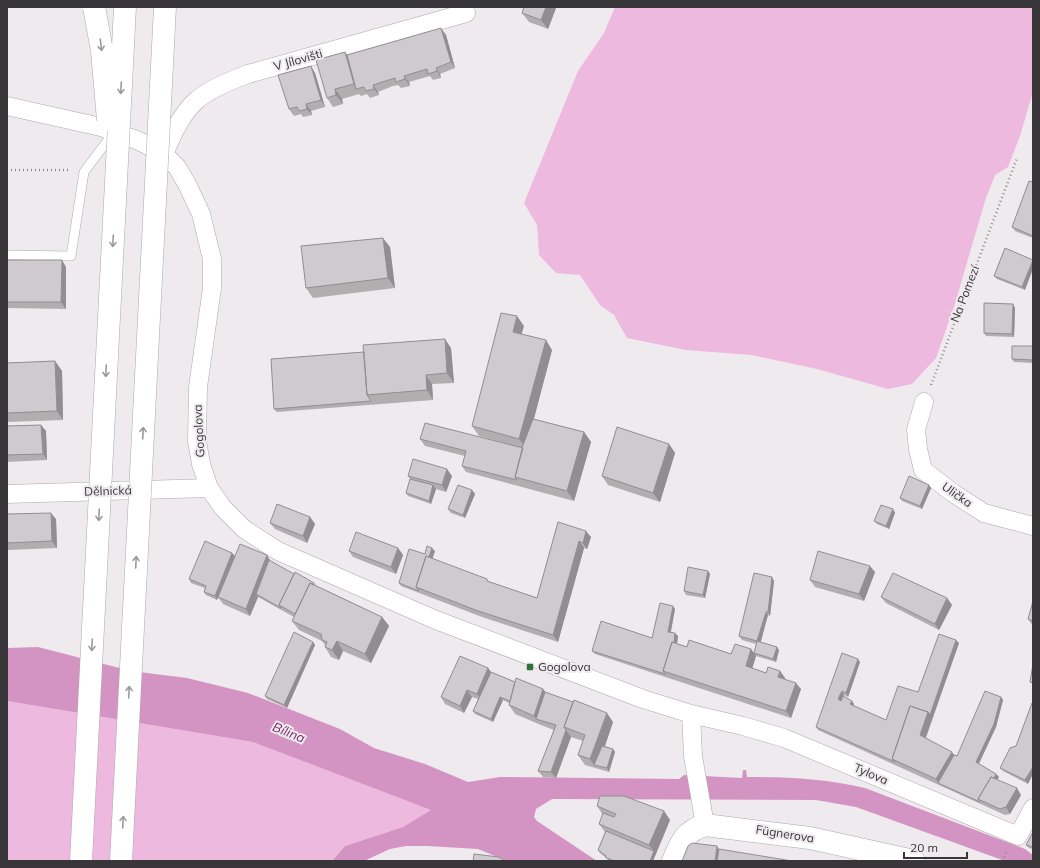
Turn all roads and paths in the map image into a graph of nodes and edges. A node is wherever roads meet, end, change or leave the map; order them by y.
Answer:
1 (94, 7) edge
2 (125, 7) edge
3 (165, 7) edge
4 (466, 13) dead end
5 (7, 106) edge
6 (114, 132) junction
7 (164, 154) junction
8 (1017, 158) dead end
9 (7, 170) edge
10 (73, 171) dead end
11 (115, 202) junction
12 (7, 255) edge
13 (924, 402) joint
14 (210, 488) junction
15 (7, 494) edge
16 (1033, 526) edge
17 (691, 714) junction
18 (1033, 808) edge
19 (704, 815) junction
20 (81, 861) edge
21 (121, 861) edge
22 (673, 861) edge
23 (914, 861) edge

1 -> 11 main road, bridge
2 -> 11 main road, bridge
21 -> 3 main road, bridge
4 - 7 street, V Jílovišti
5 - 6 street, Gogolova
6 - 7 street, Gogolova
6 - 12 lane
7 - 14 street, Gogolova
8 - 13 path, Na Pomezí
9 - 10 path
11 -> 20 main road, bridge
13 - 16 street, Ulička
14 - 15 street, Dělnická
14 - 17 street, Gogolova
17 - 18 street, Tylova
17 - 19 street
19 - 22 main road
19 - 23 main road, Fügnerova

